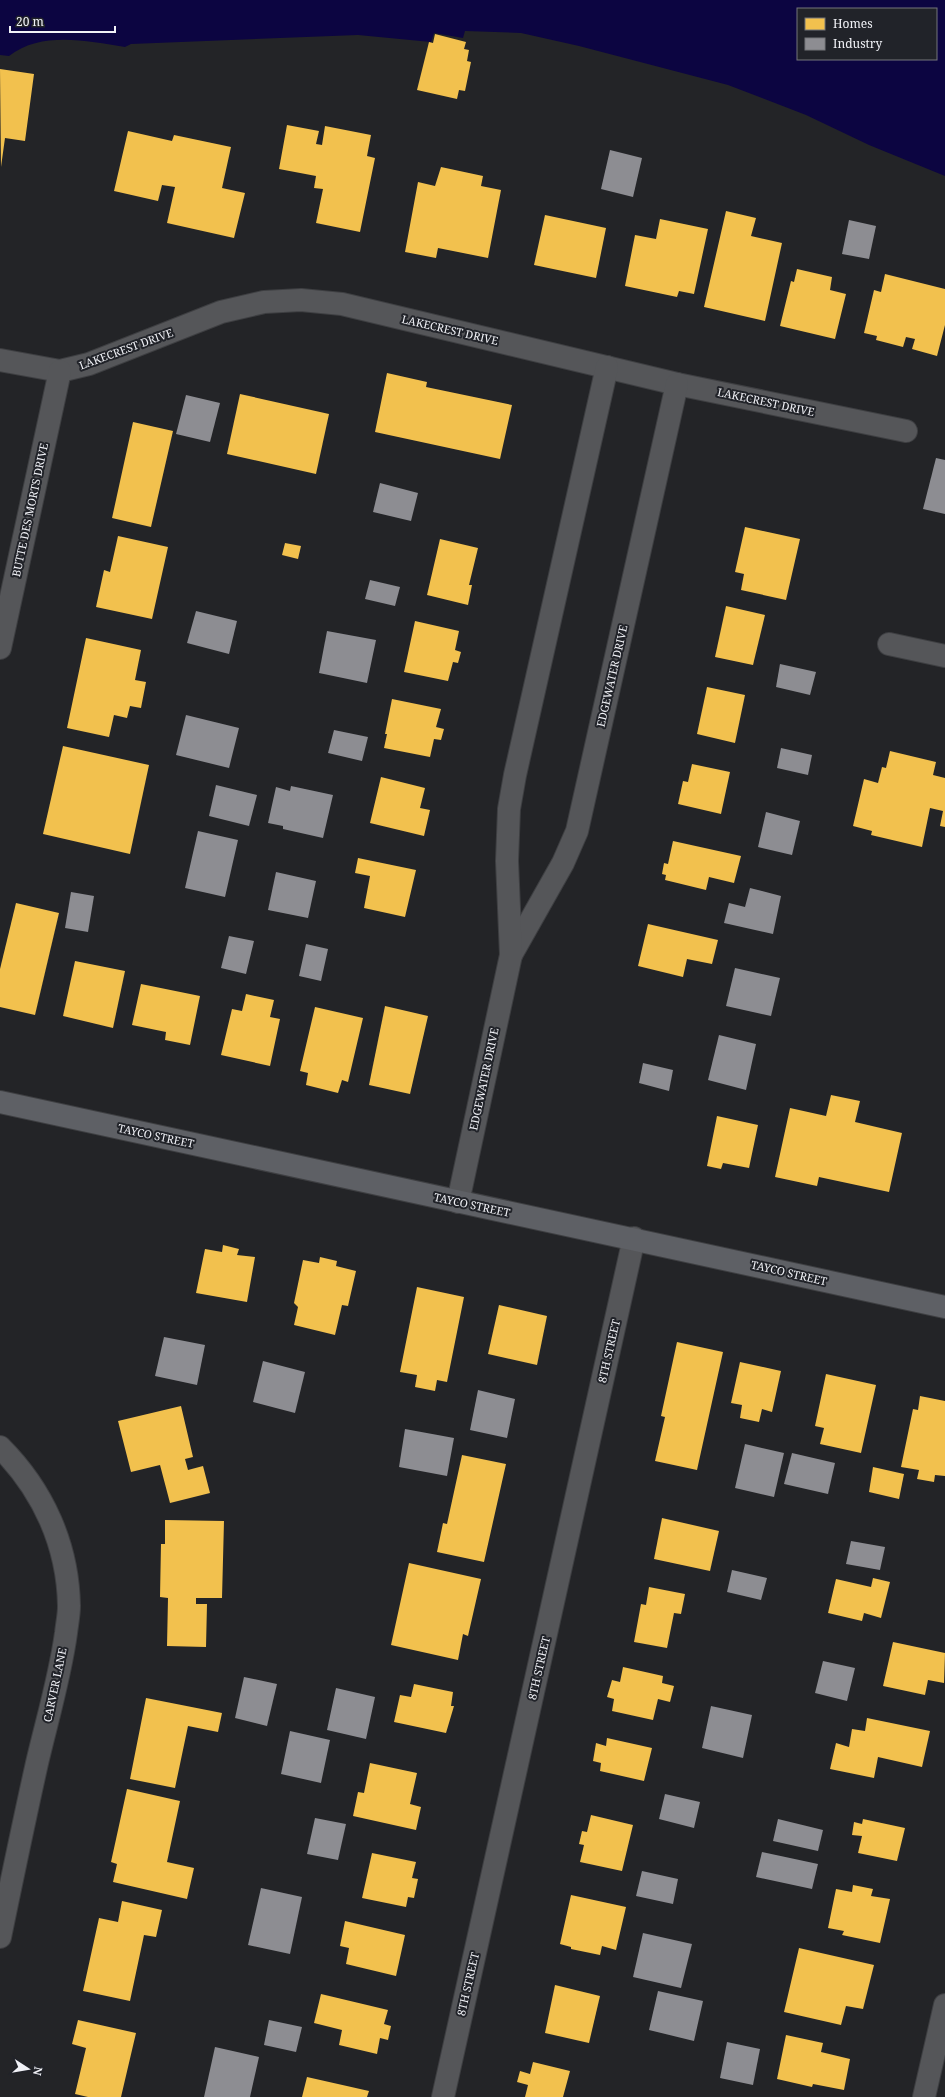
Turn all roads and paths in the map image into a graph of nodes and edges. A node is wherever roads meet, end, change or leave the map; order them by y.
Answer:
1 (0, 360) edge
2 (607, 367) junction
3 (60, 371) junction
4 (677, 384) junction
5 (906, 431) dead end
6 (889, 644) dead end
7 (0, 648) edge
8 (945, 656) edge
9 (511, 955) junction
10 (0, 1102) edge
11 (458, 1202) junction
12 (634, 1238) junction
13 (945, 1307) edge
14 (0, 1447) edge
15 (0, 1937) edge
16 (945, 2005) edge
17 (443, 2097) edge
18 (924, 2097) edge

1 - 3 street, LAKECREST DRIVE
2 - 3 street, LAKECREST DRIVE
2 - 4 street, LAKECREST DRIVE
2 - 9 street, EDGEWATER DRIVE
3 - 7 street, BUTTE DES MORTS DRIVE
4 - 5 street, LAKECREST DRIVE
4 - 9 street, EDGEWATER DRIVE
6 - 8 street
9 - 11 street, EDGEWATER DRIVE
10 - 11 street, TAYCO STREET
11 - 12 street, TAYCO STREET
12 - 13 street, TAYCO STREET
12 - 17 street, 8TH STREET
14 - 15 street, CARVER LANE
16 - 18 street

